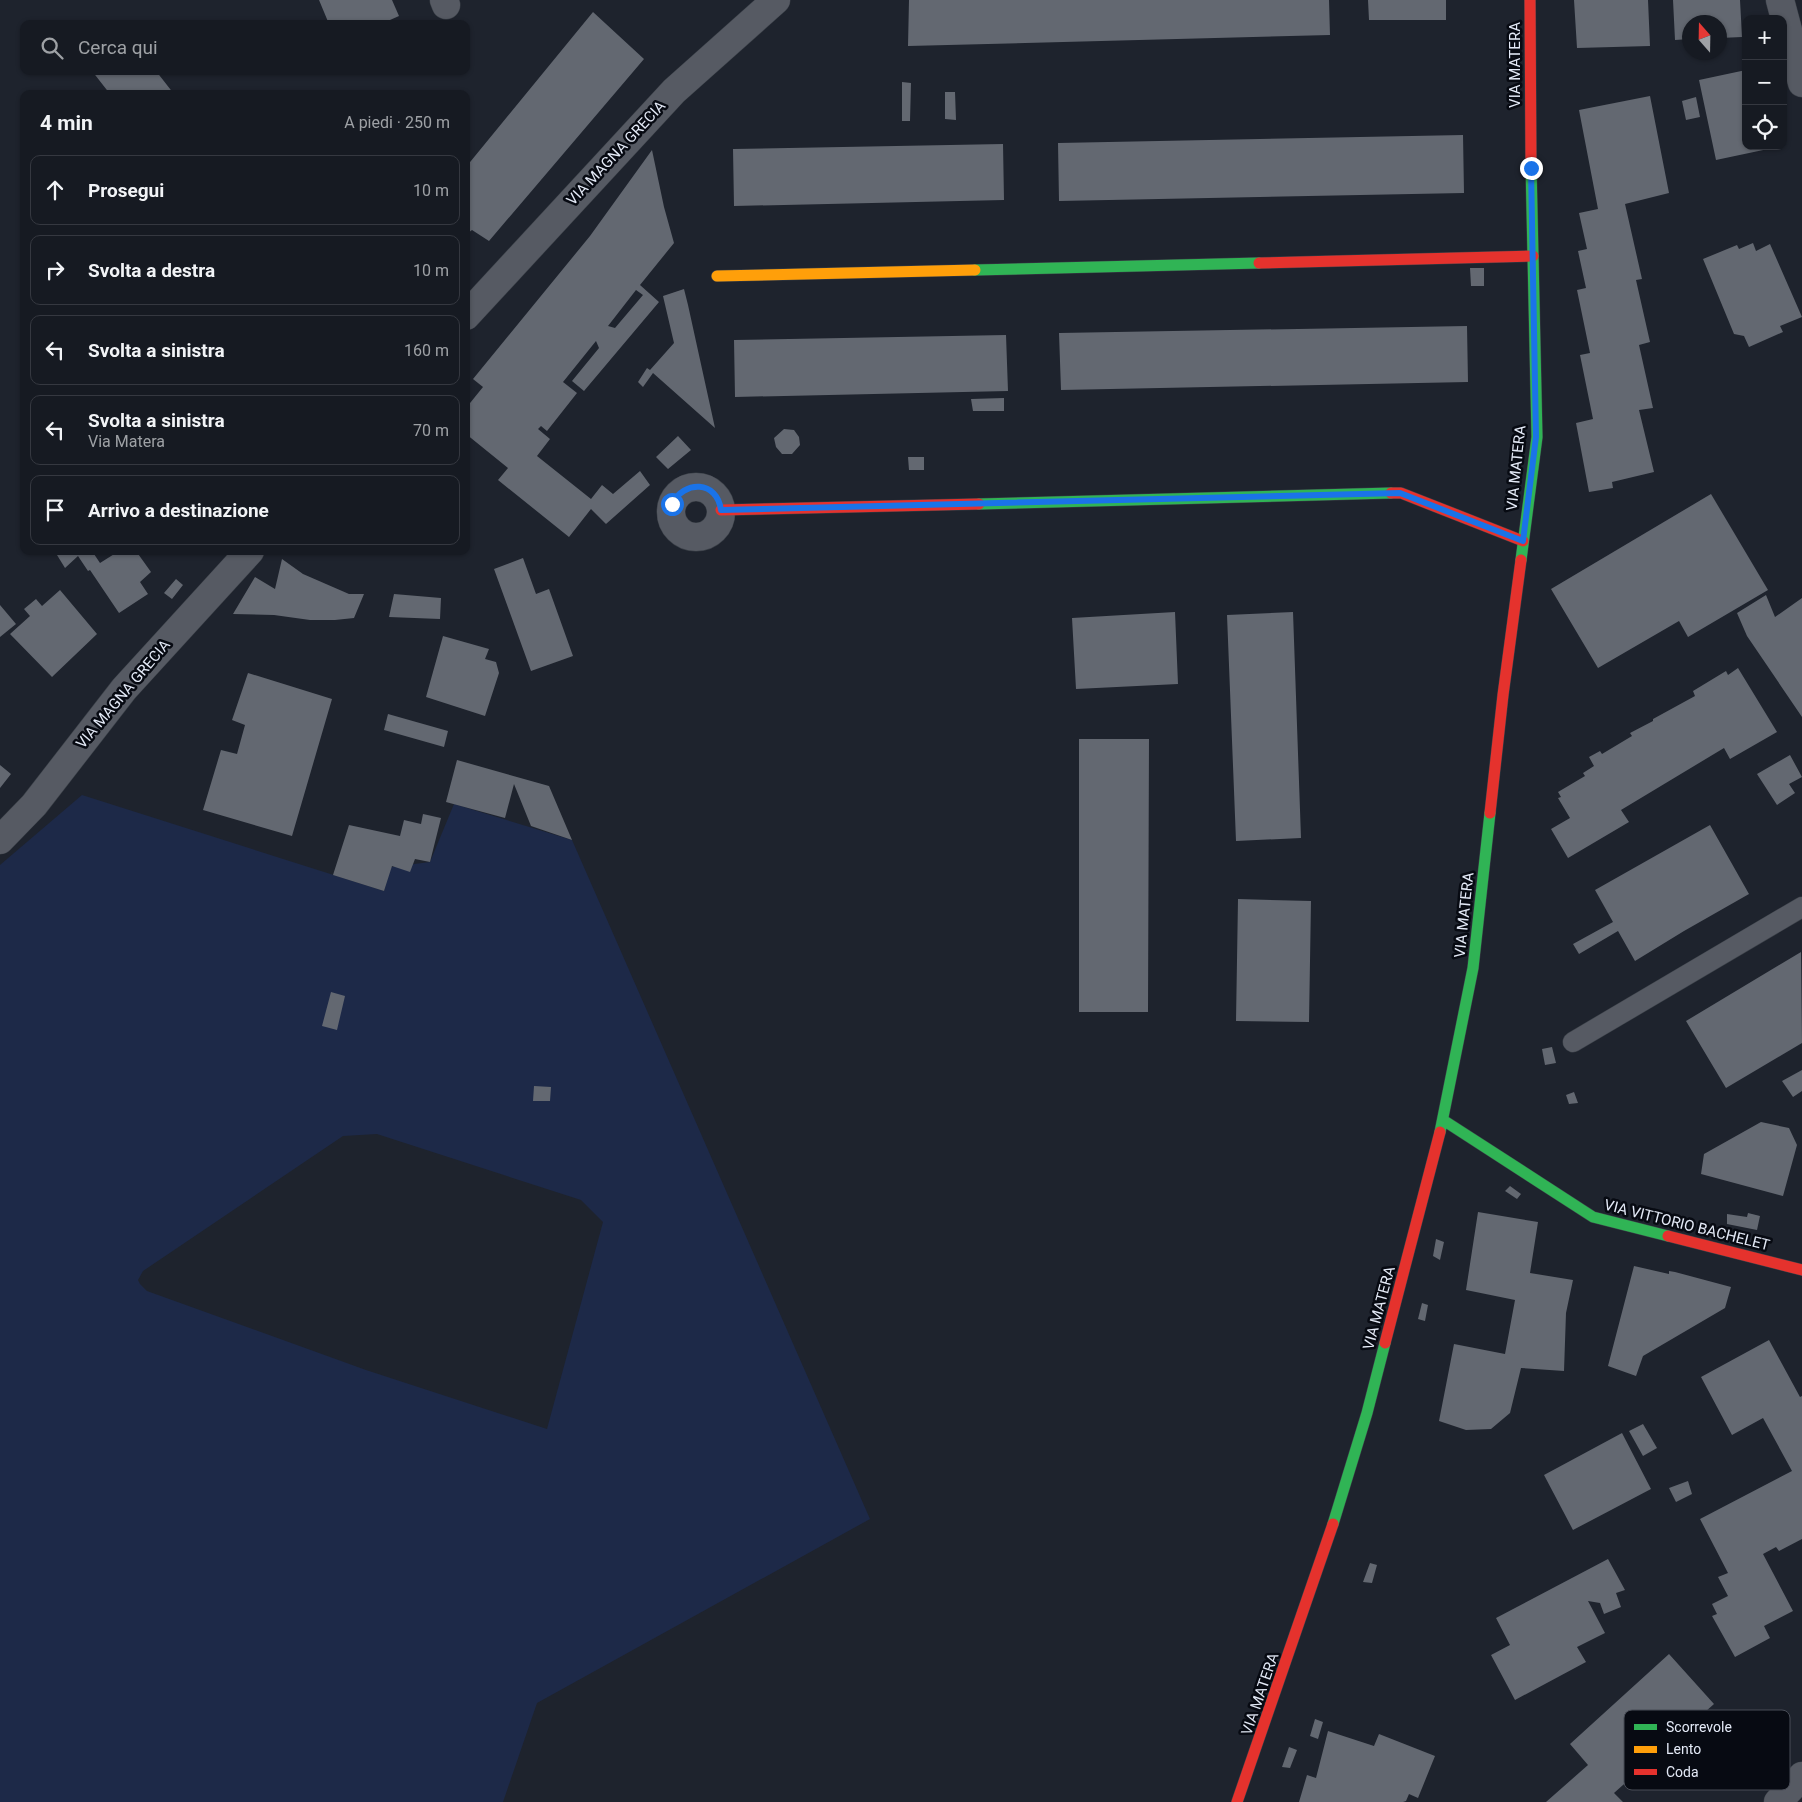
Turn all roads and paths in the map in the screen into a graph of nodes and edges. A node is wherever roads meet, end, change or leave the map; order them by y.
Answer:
1 (776, 0) edge
2 (1530, 0) edge
3 (1780, 0) edge
4 (1802, 83) edge
5 (1533, 256) junction
6 (717, 276) dead end
7 (470, 312) edge
8 (721, 510) dead end
9 (1523, 541) junction
10 (246, 555) edge
11 (0, 840) edge
12 (1802, 907) edge
13 (1573, 1042) dead end
14 (1443, 1120) junction
15 (1802, 1270) edge
16 (1802, 1776) edge
17 (1790, 1789) edge
18 (1789, 1790) edge
19 (1237, 1802) edge
20 (1778, 1802) edge

1 - 7 street, VIA MAGNA GRECIA
2 - 5 street, VIA MATERA
3 - 4 street
5 - 6 street
5 - 9 street, VIA MATERA
8 - 9 street
9 - 14 street, VIA MATERA
10 - 11 street, VIA MAGNA GRECIA
12 - 13 lane
14 - 15 street, VIA VITTORIO BACHELET
14 - 19 street, VIA MATERA
16 - 17 street
18 - 20 street

